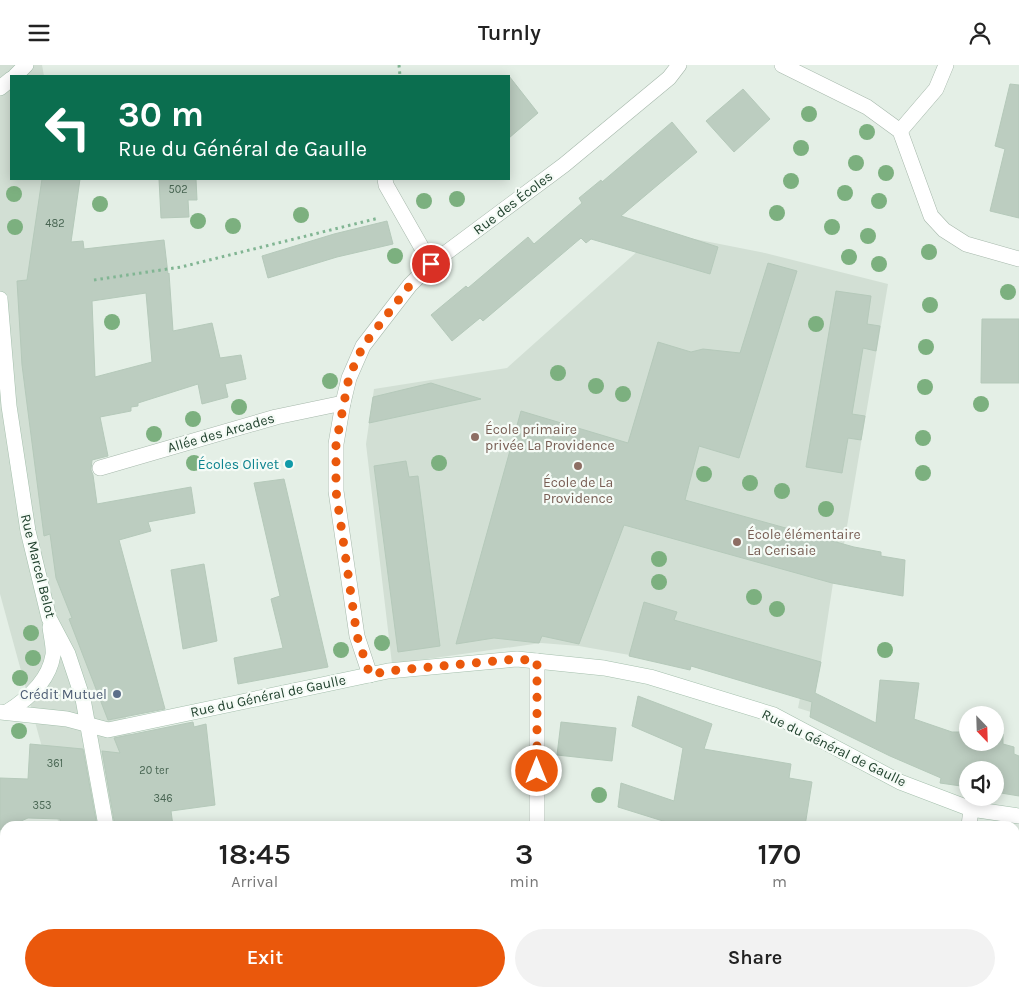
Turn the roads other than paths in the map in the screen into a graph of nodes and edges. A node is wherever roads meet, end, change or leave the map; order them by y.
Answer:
1 (26, 65) edge
2 (679, 65) edge
3 (782, 65) edge
4 (946, 65) edge
5 (15, 75) edge
6 (10, 80) edge
7 (0, 88) edge
8 (900, 131) junction
9 (385, 180) edge
10 (1019, 259) edge
11 (431, 264) junction
12 (0, 299) edge
13 (343, 403) junction
14 (100, 468) dead end
15 (49, 618) junction
16 (537, 661) junction
17 (370, 675) junction
18 (4, 712) edge
19 (88, 725) junction
20 (971, 809) junction
21 (1019, 816) edge
22 (105, 821) edge
23 (537, 821) edge
24 (970, 821) edge

1 - 5 street
2 - 11 street, Rue des Écoles
3 - 8 street
4 - 8 street
6 - 7 street
8 - 10 street
9 - 11 street
11 - 13 street, Rue des Écoles
12 - 15 street, Rue Marcel Belot
13 - 14 street, Allée des Arcades
13 - 17 street, Rue des Écoles
15 - 18 street
15 - 19 street, Rue Marcel Belot
16 - 17 street, Rue du Général de Gaulle
16 - 20 street, Rue du Général de Gaulle
16 - 23 street
17 - 19 street, Rue du Général de Gaulle
18 - 19 street, Rue du Général de Gaulle
19 - 22 street, Rue Marcel Belot
20 - 21 street, Rue du Général de Gaulle
20 - 24 street

